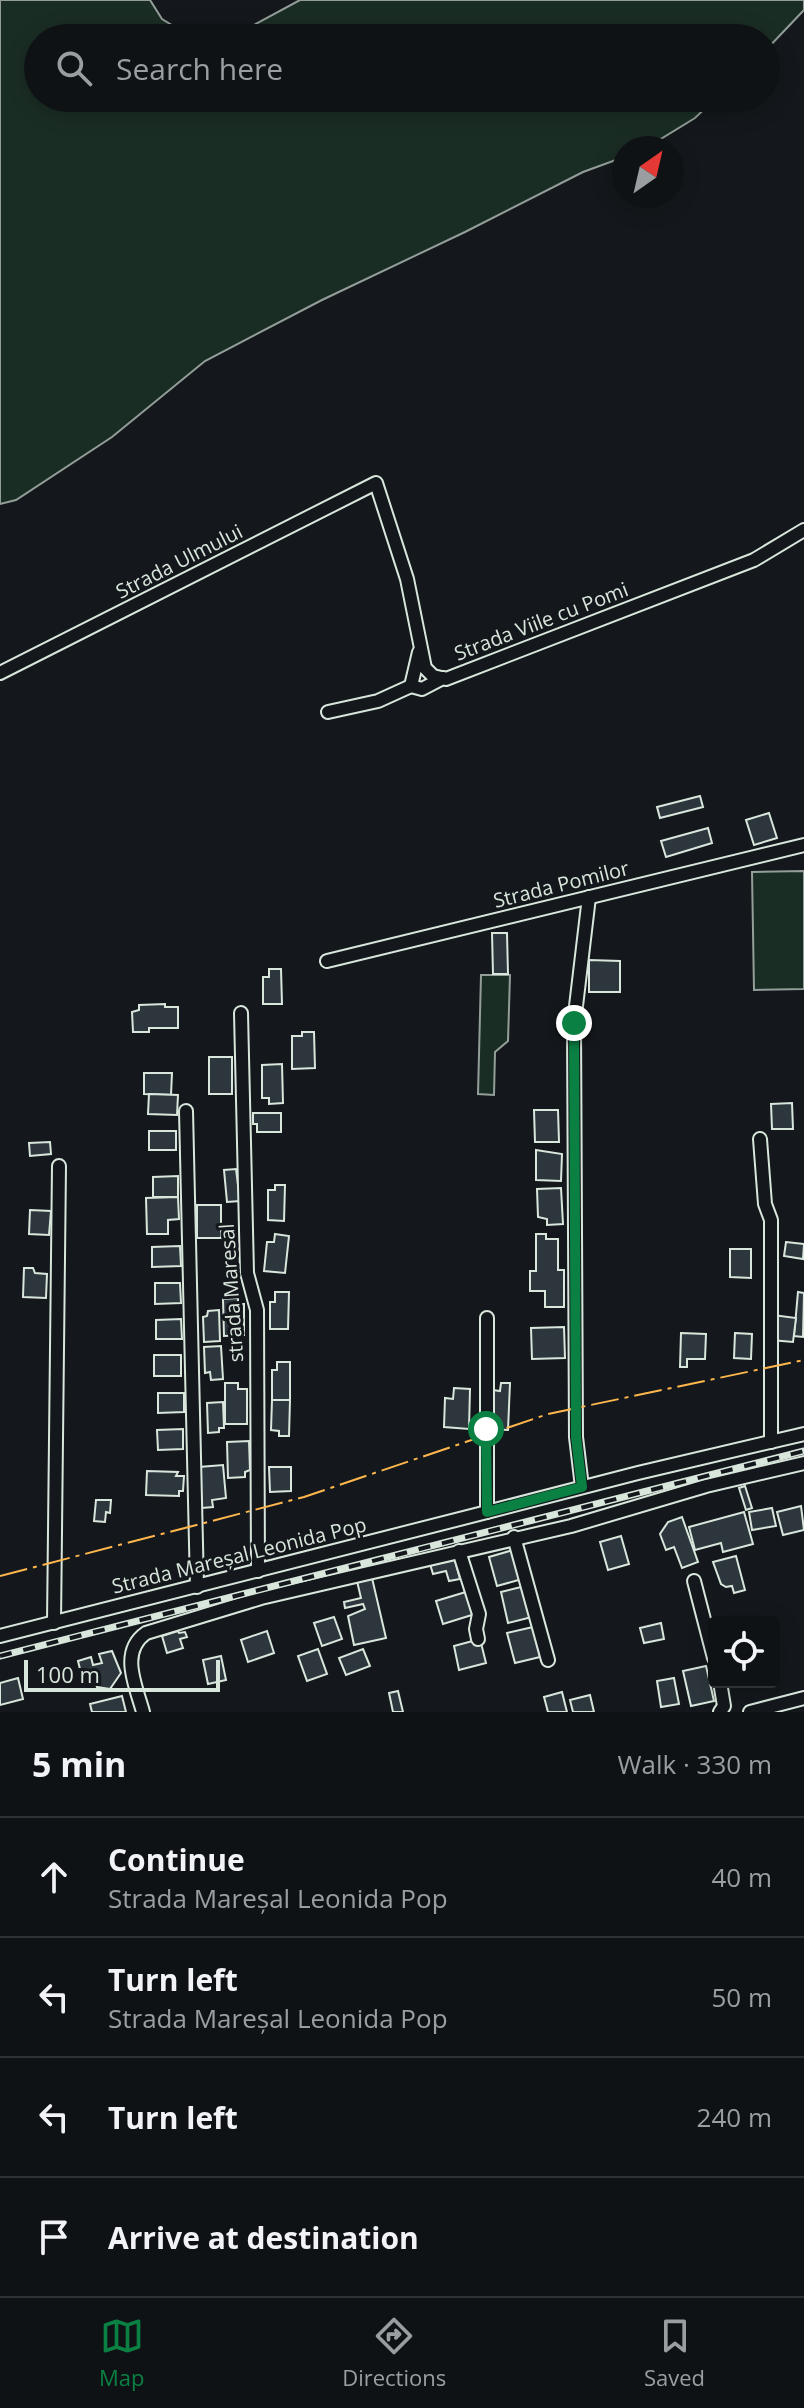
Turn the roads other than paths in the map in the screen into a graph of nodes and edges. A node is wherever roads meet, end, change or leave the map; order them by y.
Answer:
1 (376, 483) joint
2 (804, 530) edge
3 (420, 645) junction
4 (0, 673) edge
5 (443, 678) junction
6 (411, 686) junction
7 (328, 712) dead end
8 (804, 845) edge
9 (589, 897) junction
10 (327, 961) dead end
11 (241, 1013) dead end
12 (186, 1111) dead end
13 (760, 1139) dead end
14 (59, 1166) dead end
15 (487, 1318) dead end
16 (804, 1434) edge
17 (771, 1442) junction
18 (804, 1463) edge
19 (582, 1487) junction
20 (487, 1512) junction
21 (514, 1537) junction
22 (459, 1551) junction
23 (258, 1571) junction
24 (694, 1581) dead end
25 (197, 1587) junction
26 (54, 1623) junction
27 (708, 1635) edge
28 (0, 1636) edge
29 (478, 1639) dead end
30 (548, 1660) dead end
31 (721, 1688) edge
32 (804, 1698) edge
33 (143, 1712) edge
34 (720, 1712) edge
35 (750, 1712) edge

1 - 3 street, Strada Viile cu Pomi
1 - 4 street, Strada Ulmului
2 - 5 street, Strada Viile cu Pomi
3 - 5 street, Strada Viile cu Pomi
3 - 6 street
5 - 6 street
6 - 7 street
8 - 9 street, Strada Pomilor
9 - 10 street, Strada Pomilor
9 - 19 street
11 - 23 street, strada Maresal
12 - 25 street
13 - 17 street
14 - 26 street
15 - 20 street
16 - 17 street, Strada Mareșal Leonida Pop
17 - 19 street, Strada Mareșal Leonida Pop
18 - 21 street
19 - 20 street, Strada Mareșal Leonida Pop
20 - 23 street, Strada Mareșal Leonida Pop
21 - 22 street
21 - 30 street
22 - 29 street
22 - 33 street
23 - 25 street, Strada Mareșal Leonida Pop
24 - 27 street
25 - 26 street, Strada Mareșal Leonida Pop
26 - 28 street, Strada Mareșal Leonida Pop
31 - 34 street
32 - 35 street

